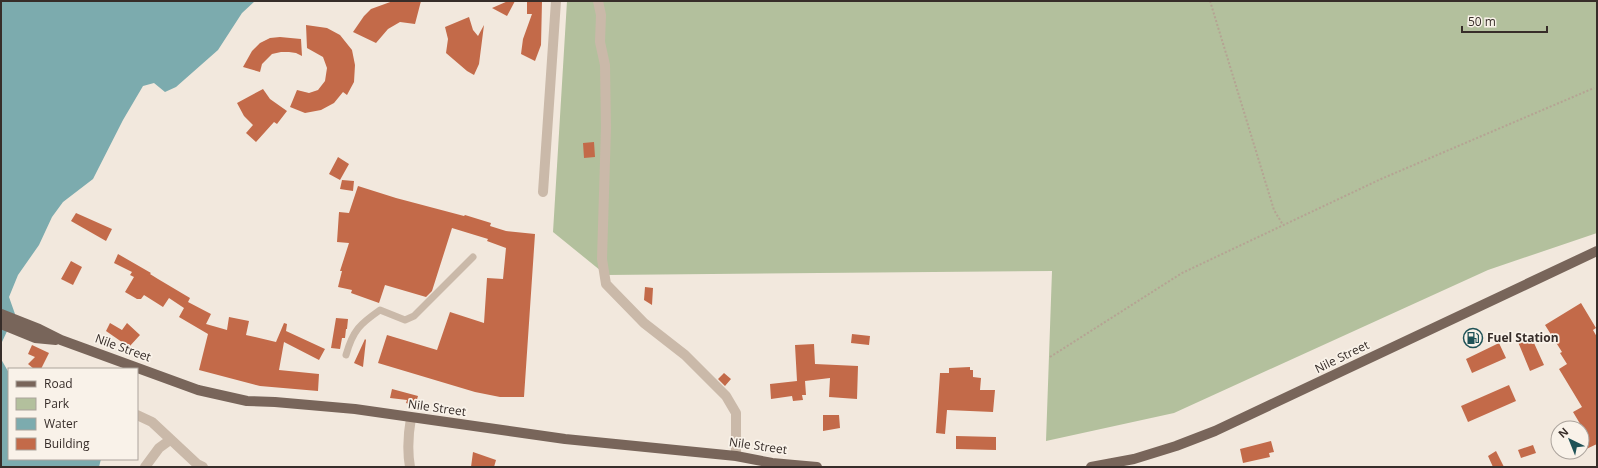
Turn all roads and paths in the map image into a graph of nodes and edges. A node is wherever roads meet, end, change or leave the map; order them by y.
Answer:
1 (556, 1) edge
2 (598, 1) edge
3 (1210, 1) edge
4 (1594, 88) dead end
5 (543, 192) dead end
6 (1283, 225) junction
7 (1597, 251) edge
8 (473, 257) dead end
9 (1, 314) edge
10 (1, 324) edge
11 (37, 333) junction
12 (346, 354) dead end
13 (1050, 357) dead end
14 (138, 415) edge
15 (412, 418) junction
16 (170, 440) junction
17 (736, 456) junction
18 (145, 467) edge
19 (203, 467) edge
20 (410, 467) edge
21 (817, 467) edge
22 (1090, 467) edge

1 - 5 street
2 - 17 street
3 - 6 path
4 - 6 path
6 - 13 path
7 - 22 main road, Nile Street
8 - 12 lane
9 - 11 main road
10 - 11 main road
11 - 15 main road, Nile Street
14 - 16 street
15 - 17 main road, Nile Street
15 - 20 street
16 - 18 street
16 - 19 street
17 - 21 main road, Nile Street

